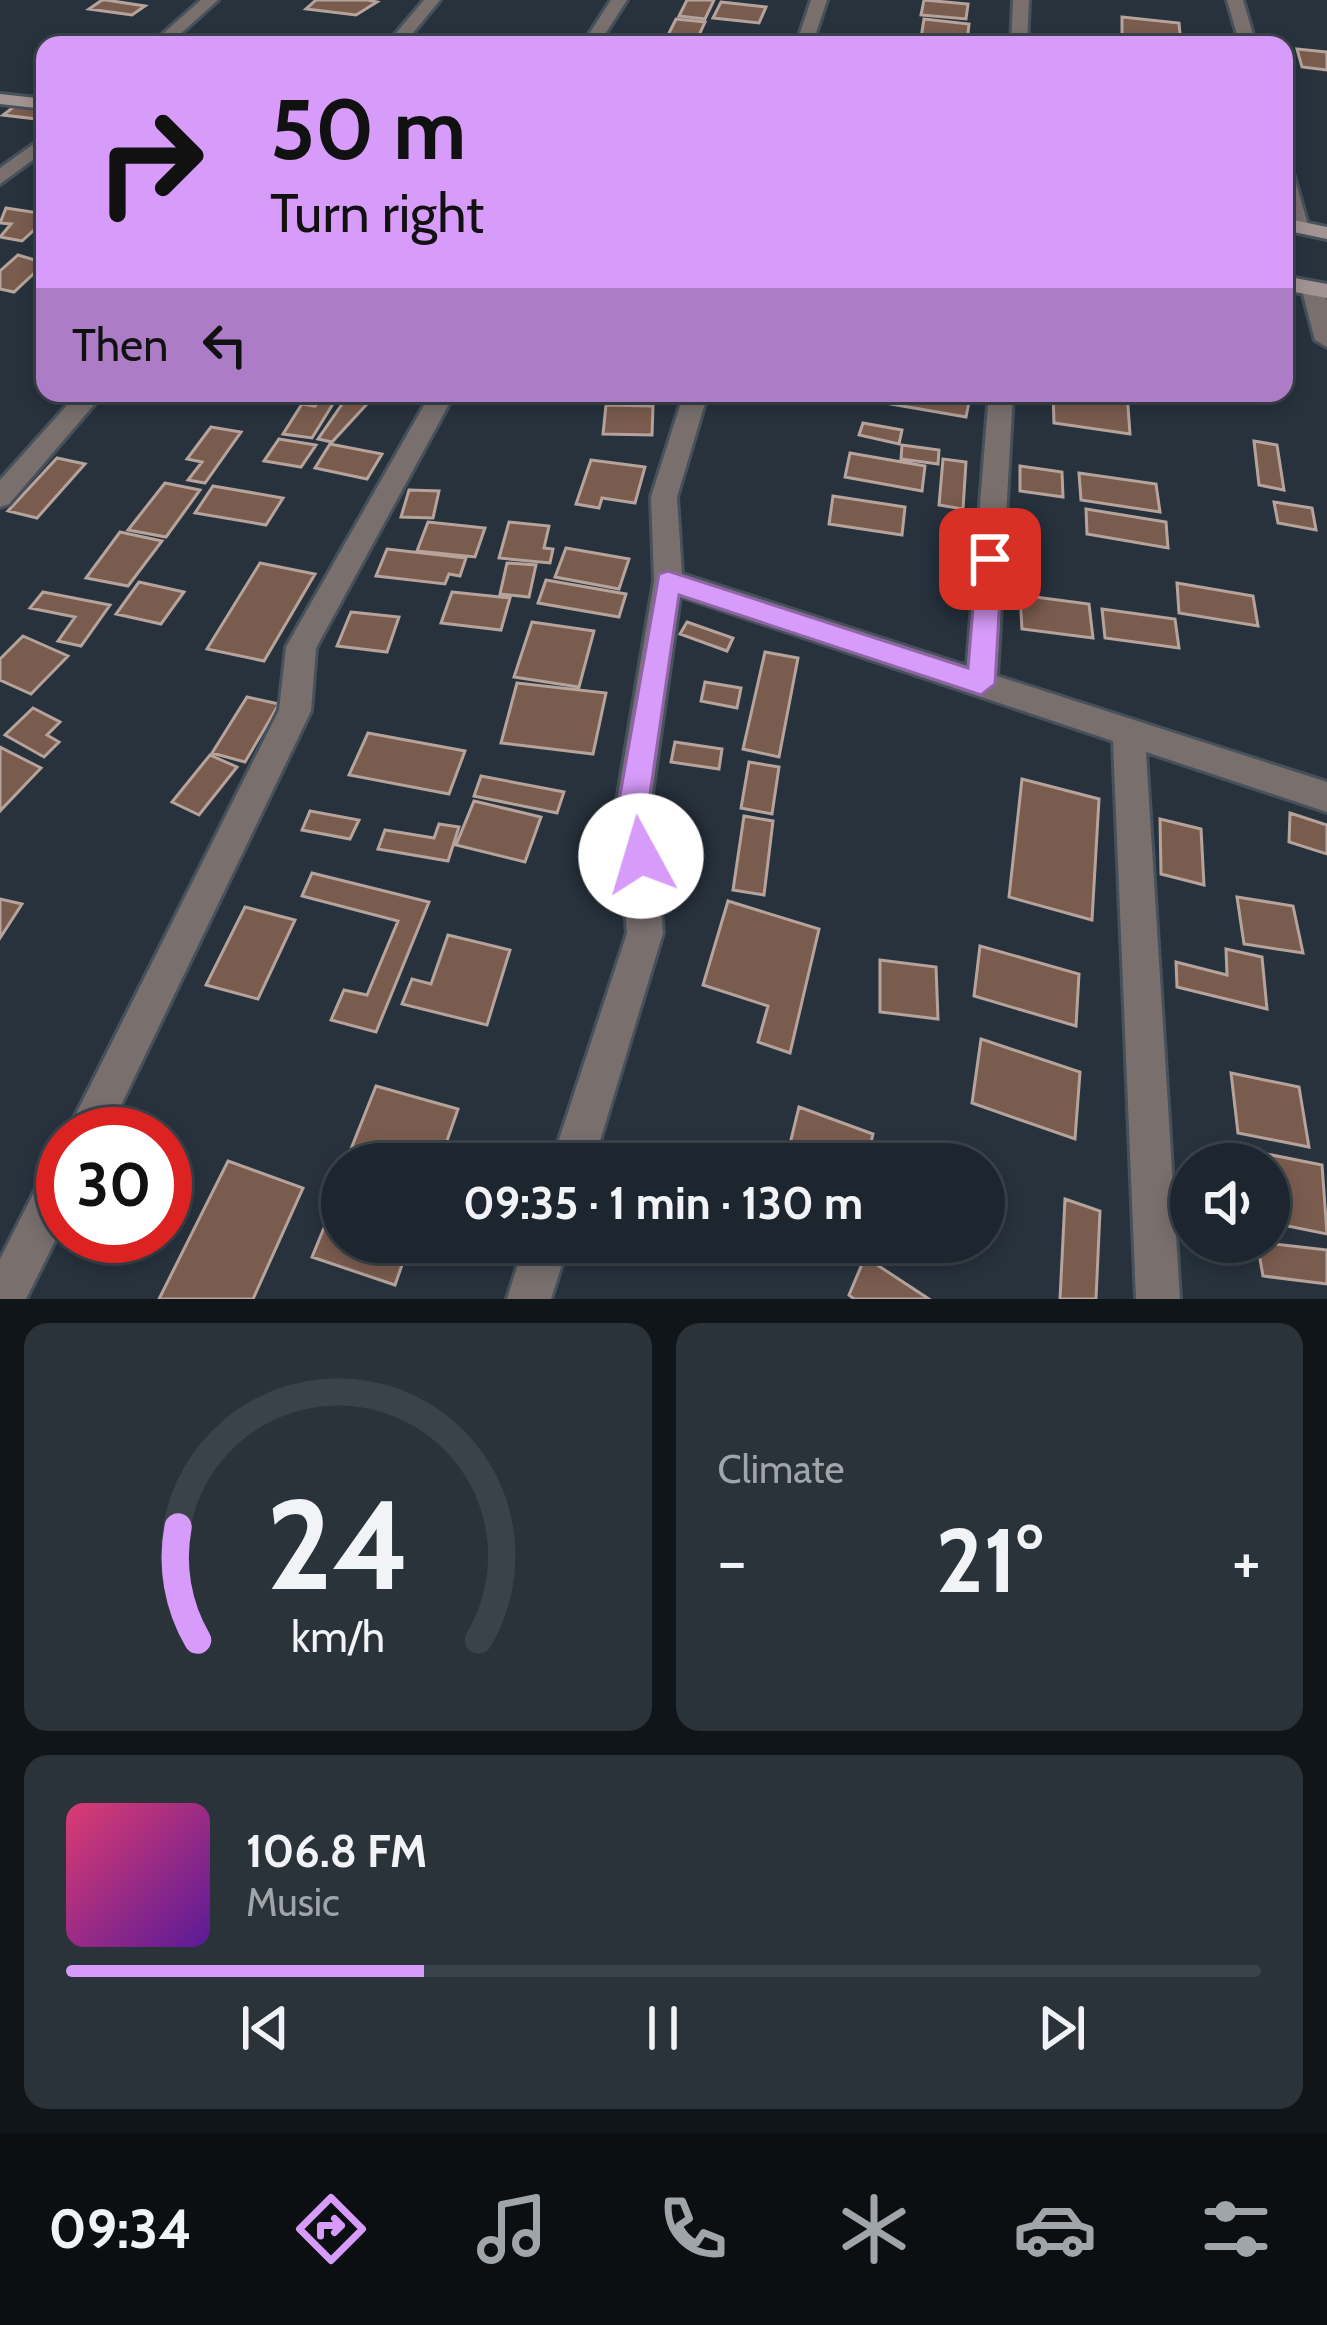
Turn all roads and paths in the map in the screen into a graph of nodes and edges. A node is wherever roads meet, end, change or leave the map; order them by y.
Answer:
1 (209, 0) edge
2 (432, 0) edge
3 (619, 0) edge
4 (819, 0) edge
5 (1021, 0) edge
6 (1235, 0) edge
7 (168, 36) edge
8 (402, 36) edge
9 (596, 36) edge
10 (807, 36) edge
11 (1019, 36) edge
12 (1245, 36) edge
13 (0, 99) edge
14 (36, 103) edge
15 (36, 149) edge
16 (0, 178) edge
17 (1293, 225) edge
18 (1327, 233) edge
19 (1320, 291) edge
20 (1327, 340) edge
21 (84, 402) edge
22 (438, 402) edge
23 (693, 402) edge
24 (1000, 402) edge
25 (0, 497) edge
26 (668, 581) junction
27 (981, 684) junction
28 (1130, 733) junction
29 (1327, 797) edge
30 (99, 1107) edge
31 (579, 1143) edge
32 (36, 1234) edge
33 (541, 1263) edge
34 (3, 1299) edge
35 (530, 1299) edge
36 (1158, 1299) edge

1 - 7 street
2 - 8 street
3 - 9 street
4 - 10 street
5 - 11 street
6 - 12 street
13 - 14 main road
15 - 16 street
17 - 18 main road
19 - 20 street
21 - 25 street
22 - 30 street
23 - 26 street
24 - 27 street
26 - 27 street
26 - 31 street
27 - 28 street
28 - 29 street
28 - 36 street
32 - 34 street
33 - 35 street

